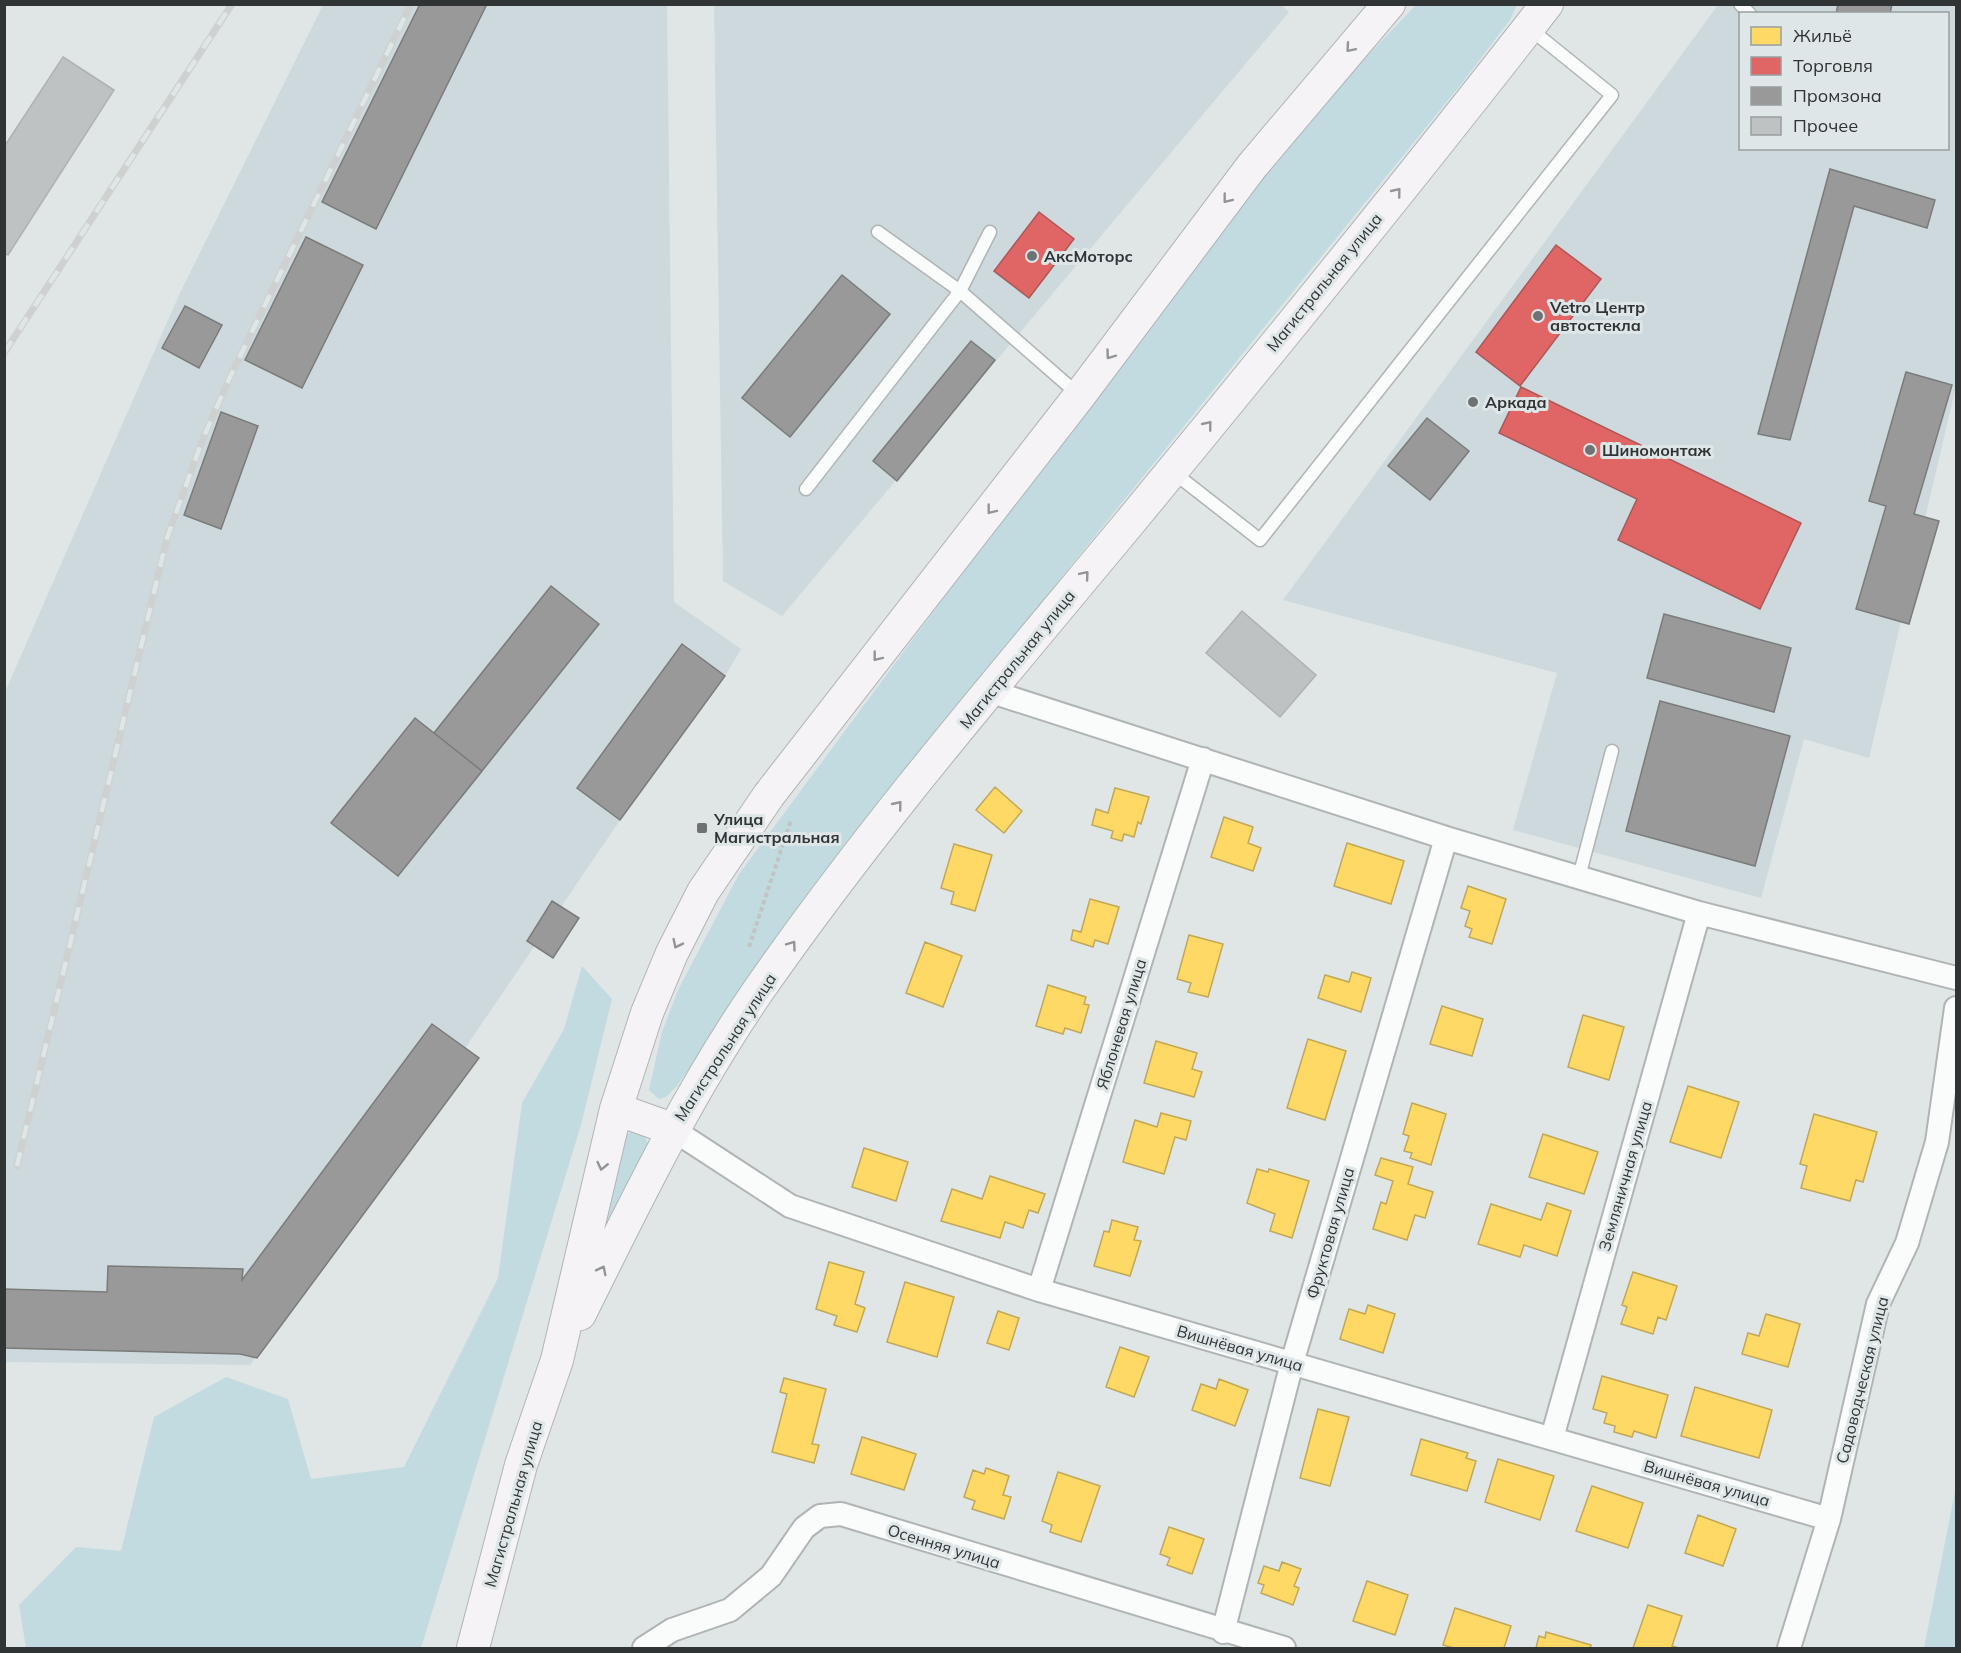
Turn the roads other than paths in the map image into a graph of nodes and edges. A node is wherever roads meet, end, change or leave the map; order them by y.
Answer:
1 (1389, 4) edge
2 (1538, 12) edge
3 (878, 232) dead end
4 (990, 232) dead end
5 (960, 291) junction
6 (1080, 395) junction
7 (1172, 471) junction
8 (806, 489) dead end
9 (990, 691) junction
10 (1612, 752) dead end
11 (1203, 759) junction
12 (1446, 838) junction
13 (1580, 877) junction
14 (1699, 913) junction
15 (1956, 978) edge
16 (1956, 1008) edge
17 (615, 1109) junction
18 (672, 1129) junction
19 (1039, 1290) junction
20 (557, 1360) junction
21 (1292, 1363) junction
22 (1552, 1438) junction
23 (1829, 1519) junction
24 (1223, 1632) junction
25 (473, 1648) edge
26 (644, 1648) edge
27 (1284, 1648) edge
28 (1789, 1648) edge

1 -> 6 main road, Магистральная улица
7 -> 2 main road, Магистральная улица
2 - 7 lane
3 - 5 lane
4 - 5 lane
5 - 6 lane
5 - 8 lane
6 -> 17 main road, Магистральная улица
9 -> 7 main road, Магистральная улица
9 - 11 street
18 -> 9 main road, Магистральная улица
10 - 13 lane
11 - 12 street
11 - 19 street, Яблоневая улица
12 - 13 street
12 - 21 street, Фруктовая улица
13 - 14 street
14 - 15 street
14 - 22 street, Земляничная улица
16 - 23 street, Садоводческая улица
17 - 18 main road
17 -> 20 main road, Магистральная улица
18 - 19 street, Вишнёвая улица
20 -> 18 main road, Магистральная улица
19 - 21 street, Вишнёвая улица
20 - 25 main road, Магистральная улица
21 - 22 street, Вишнёвая улица
21 - 24 street, Фруктовая улица
22 - 23 street, Вишнёвая улица
23 - 28 street, Садоводческая улица
24 - 26 street, Осенняя улица
24 - 27 street, Осенняя улица

